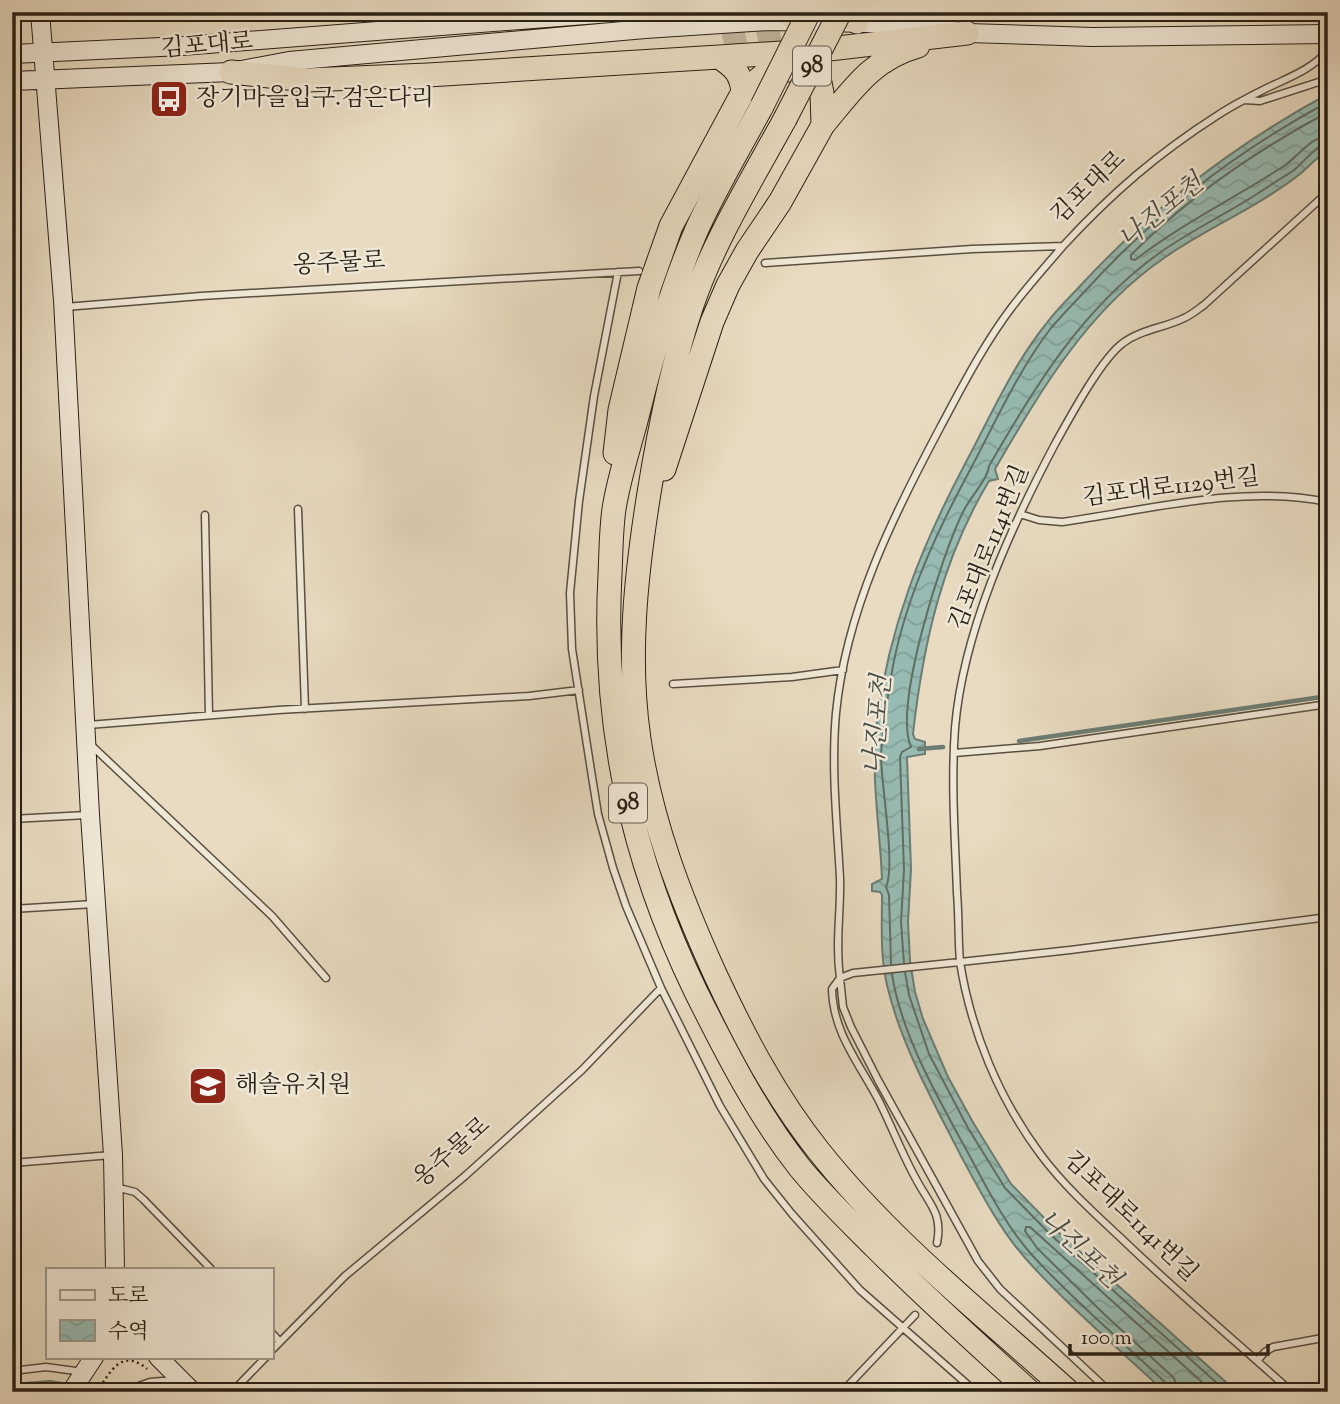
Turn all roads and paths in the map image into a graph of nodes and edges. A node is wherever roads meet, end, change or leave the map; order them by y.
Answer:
1 (40, 12) edge
2 (624, 12) edge
3 (798, 15) edge
4 (847, 16) edge
5 (967, 33) junction
6 (1328, 34) edge
7 (722, 50) junction
8 (1328, 50) edge
9 (812, 51) junction
10 (44, 53) junction
11 (12, 54) edge
12 (230, 72) junction
13 (1328, 79) edge
14 (45, 80) junction
15 (12, 81) edge
16 (743, 92) junction
17 (822, 93) junction
18 (1242, 100) junction
19 (823, 125) junction
20 (1328, 192) edge
21 (1063, 246) junction
22 (765, 263) dead end
23 (639, 271) dead end
24 (618, 272) junction
25 (63, 307) junction
26 (1328, 502) edge
27 (298, 509) dead end
28 (614, 509) junction
29 (205, 514) dead end
30 (1020, 514) junction
31 (643, 535) junction
32 (843, 670) junction
33 (673, 684) dead end
34 (579, 690) junction
35 (1328, 704) edge
36 (305, 709) junction
37 (209, 715) junction
38 (86, 733) junction
39 (954, 753) junction
40 (90, 815) junction
41 (12, 820) edge
42 (98, 904) junction
43 (12, 909) edge
44 (1328, 917) edge
45 (960, 962) junction
46 (327, 978) dead end
47 (840, 978) junction
48 (661, 988) junction
49 (113, 1155) junction
50 (12, 1163) edge
51 (114, 1187) junction
52 (937, 1243) dead end
53 (115, 1268) edge
54 (210, 1268) edge
55 (915, 1315) dead end
56 (902, 1329) junction
57 (273, 1334) edge
58 (1328, 1337) edge
59 (281, 1342) junction
60 (273, 1349) edge
61 (159, 1358) edge
62 (265, 1358) edge
63 (1257, 1361) junction
64 (12, 1371) edge
65 (83, 1375) edge
66 (160, 1381) junction
67 (187, 1385) edge
68 (133, 1390) edge
69 (97, 1392) edge
70 (232, 1392) edge
71 (842, 1392) edge
72 (976, 1392) edge
73 (1030, 1392) edge
74 (1069, 1392) edge
75 (1110, 1392) edge
76 (1292, 1392) edge

1 - 10 main road
2 - 10 main road, 김포대로
3 - 4 main road, 김포대로
3 - 9 highway
3 - 12 main road, 김포대로
3 - 28 highway, 98, bridge
4 - 5 main road, 김포대로
4 - 31 highway, 98, bridge
5 - 6 main road, 김포대로
5 - 9 highway
5 - 19 highway
7 - 9 highway
7 - 12 highway
7 - 16 highway
8 - 18 lane, 김포대로
9 - 17 highway
10 - 11 main road, 김포대로
10 - 14 main road
12 - 14 main road, 김포대로
13 - 18 lane
14 - 15 main road, 김포대로
14 - 25 main road
16 - 17 highway
16 - 28 highway
17 - 19 highway
18 - 21 lane, 김포대로
19 - 31 highway
20 - 30 lane, 김포대로1141번길
21 - 22 lane, 김포대로
21 - 32 lane
23 - 24 lane, 옹주물로
24 - 25 lane, 옹주물로
24 - 34 lane
25 - 38 main road
26 - 30 lane, 김포대로1129번길
27 - 36 lane
28 - 73 highway, 98
29 - 37 lane
30 - 39 lane, 김포대로1141번길
31 - 74 highway, 98
32 - 33 lane
32 - 47 lane
34 - 36 lane
34 - 48 lane
35 - 39 lane
36 - 37 lane
37 - 38 lane
38 - 40 main road
38 - 46 lane
39 - 45 lane, 김포대로1141번길
40 - 41 lane
40 - 42 main road
42 - 43 lane
42 - 49 main road
44 - 45 lane
45 - 47 lane
45 - 63 lane, 김포대로1141번길
47 - 52 lane
47 - 75 lane
48 - 56 lane
48 - 59 lane, 옹주물로
49 - 50 lane
49 - 51 main road
51 - 53 main road
51 - 54 lane
55 - 56 lane
56 - 71 lane
56 - 72 lane
57 - 59 lane
58 - 63 lane
59 - 60 lane, 옹주물로
61 - 67 main road
62 - 70 lane
63 - 76 lane, 김포대로1141번길
64 - 65 lane
66 - 67 lane
66 - 68 lane
66 - 69 path

